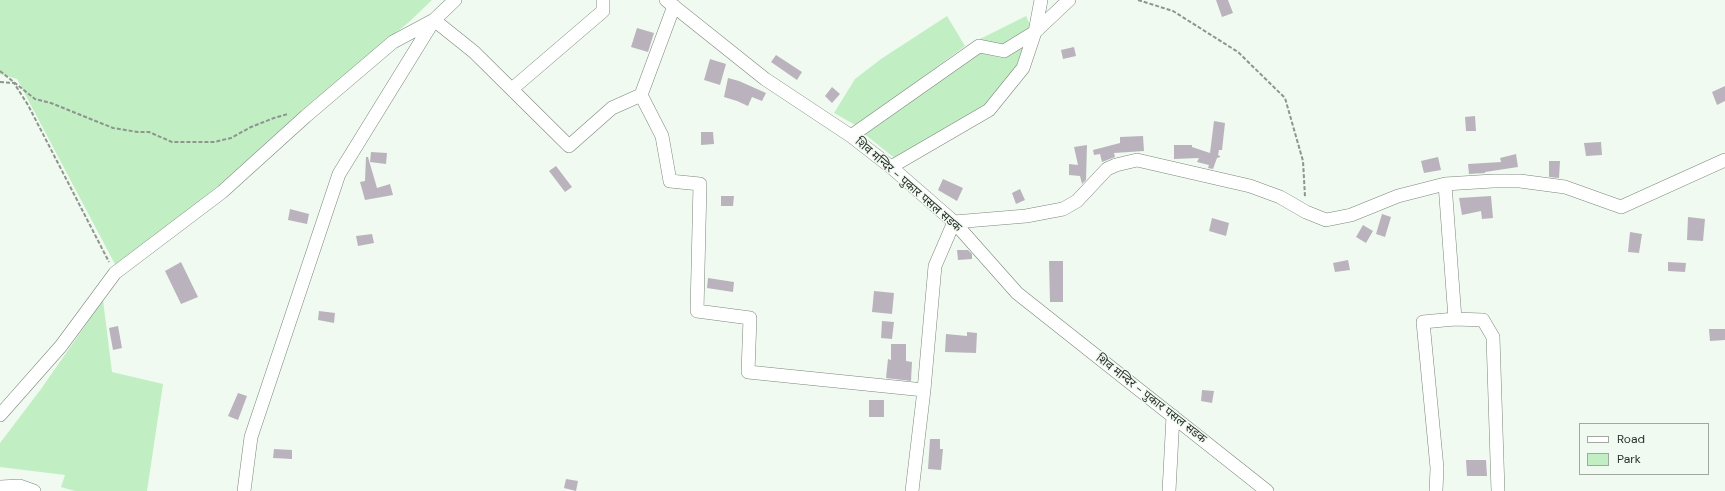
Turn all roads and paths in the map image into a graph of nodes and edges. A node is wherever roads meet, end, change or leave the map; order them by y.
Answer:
1 (455, 0) edge
2 (603, 0) edge
3 (1041, 0) edge
4 (1069, 0) edge
5 (1138, 0) edge
6 (670, 3) edge
7 (434, 20) junction
8 (1035, 32) junction
9 (0, 71) edge
10 (0, 82) edge
11 (14, 83) junction
12 (512, 89) junction
13 (641, 95) junction
14 (306, 116) junction
15 (851, 136) junction
16 (1725, 160) edge
17 (891, 167) junction
18 (1445, 184) junction
19 (1306, 212) junction
20 (954, 222) junction
21 (115, 273) junction
22 (1455, 319) junction
23 (924, 390) junction
24 (0, 415) edge
25 (1173, 416) junction
26 (0, 487) edge
27 (34, 491) edge
28 (244, 491) edge
29 (912, 491) edge
30 (1169, 491) edge
31 (1267, 491) edge
32 (1436, 491) edge
33 (1498, 491) edge

1 - 7 street
2 - 12 street
3 - 8 street
4 - 8 street
5 - 19 path
6 - 13 street
6 - 15 street, शिव मन्दिर - पुकार पसल सडक
7 - 12 street
7 - 14 street
7 - 28 street
8 - 15 street
8 - 17 street
9 - 11 path
10 - 11 path
11 - 14 path
11 - 21 path
12 - 13 street
13 - 23 street
14 - 21 street
15 - 17 street, शिव मन्दिर - पुकार पसल सडक
16 - 18 street
17 - 20 street, शिव मन्दिर - पुकार पसल सडक
18 - 19 street
18 - 22 street
19 - 20 street
20 - 23 street
20 - 25 street, शिव मन्दिर - पुकार पसल सडक
21 - 24 street
22 - 32 street
22 - 33 street
23 - 29 street
25 - 30 street
25 - 31 street, शिव मन्दिर - पुकार पसल सडक
26 - 27 street

